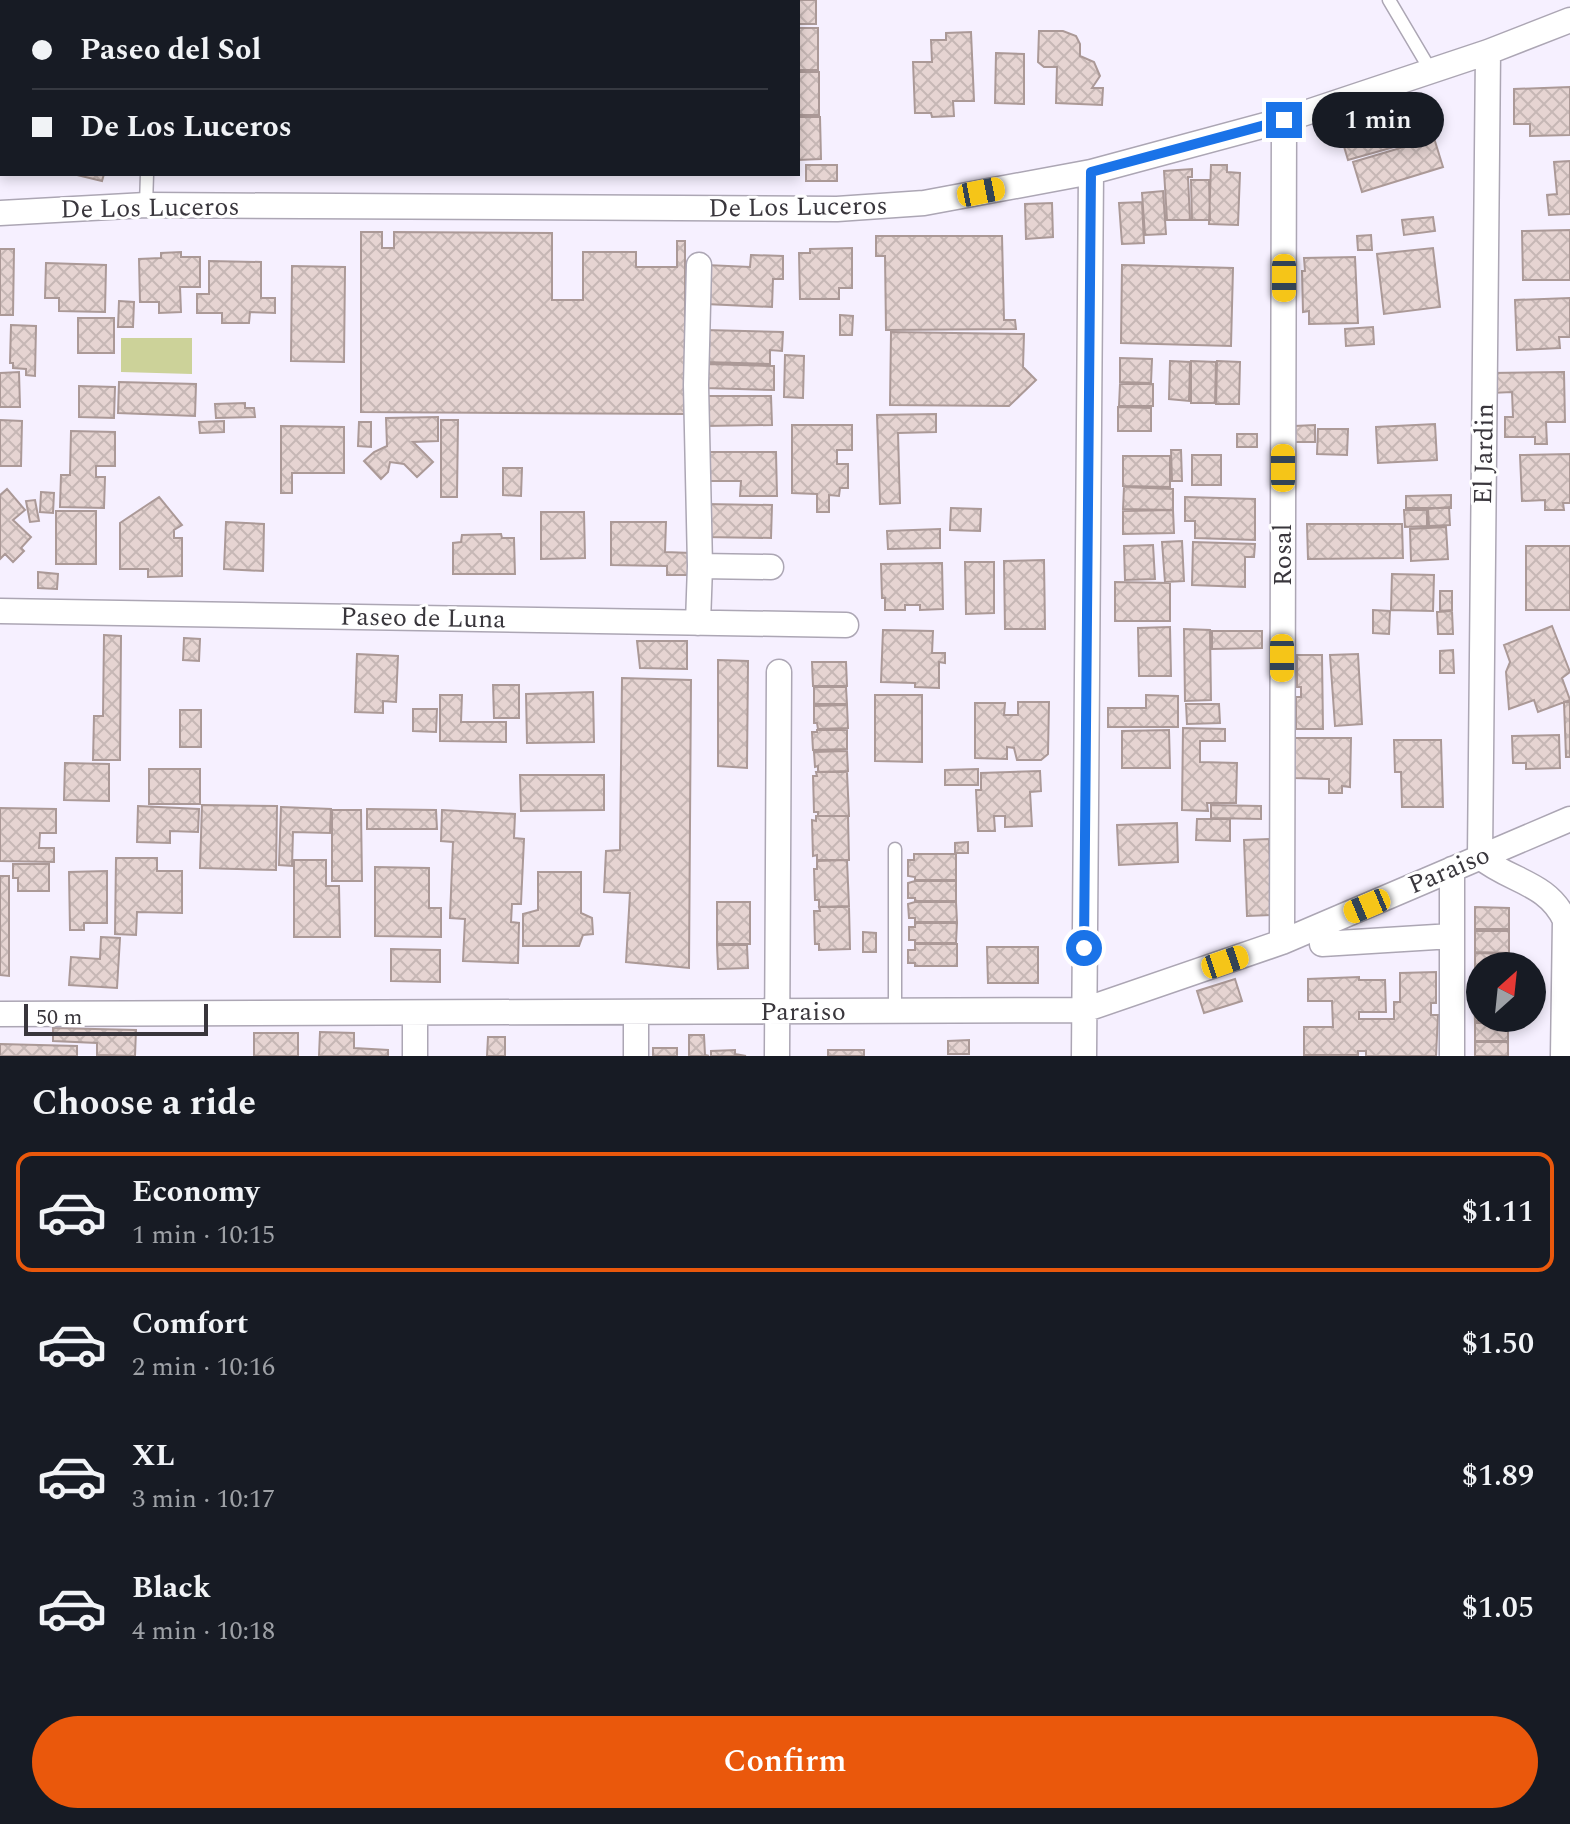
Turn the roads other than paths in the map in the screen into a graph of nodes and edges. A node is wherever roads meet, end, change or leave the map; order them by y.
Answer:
1 (1389, 0) edge
2 (1570, 20) edge
3 (1488, 52) junction
4 (1431, 71) junction
5 (1284, 120) junction
6 (1091, 172) junction
7 (147, 176) edge
8 (146, 205) junction
9 (0, 213) edge
10 (699, 265) dead end
11 (700, 566) junction
12 (771, 567) dead end
13 (0, 611) edge
14 (698, 623) junction
15 (846, 625) dead end
16 (779, 672) dead end
17 (1570, 819) edge
18 (895, 849) dead end
19 (1480, 857) junction
20 (1452, 869) junction
21 (1452, 936) junction
22 (1282, 942) junction
23 (1322, 944) dead end
24 (1084, 1010) junction
25 (895, 1011) junction
26 (778, 1012) junction
27 (636, 1013) junction
28 (0, 1014) edge
29 (415, 1014) junction
30 (415, 1056) edge
31 (636, 1056) edge
32 (777, 1056) edge
33 (1084, 1056) edge
34 (1452, 1056) edge
35 (1563, 1056) edge

1 - 4 lane
2 - 3 street, De Los Luceros
3 - 4 street, De Los Luceros
3 - 19 street, El Jardin
4 - 5 street, De Los Luceros
5 - 6 street, De Los Luceros
5 - 22 street, Rosal
6 - 8 street, De Los Luceros
6 - 24 street
7 - 8 lane
8 - 9 street, De Los Luceros
10 - 11 street
11 - 12 street
11 - 14 street
13 - 14 street, Paseo de Luna
14 - 15 street, Paseo de Luna
16 - 26 street
17 - 19 street, Paraiso
18 - 25 lane
19 - 20 street, Paraiso
19 - 35 street
20 - 21 street
20 - 22 street, Paraiso
21 - 23 street
21 - 34 street
22 - 24 street, Paraiso
24 - 25 street, Paraiso
24 - 33 street
25 - 26 street, Paraiso
26 - 27 street, Paraiso
26 - 32 street
27 - 29 street, Paraiso
27 - 31 street
28 - 29 street, Paraiso
29 - 30 street

